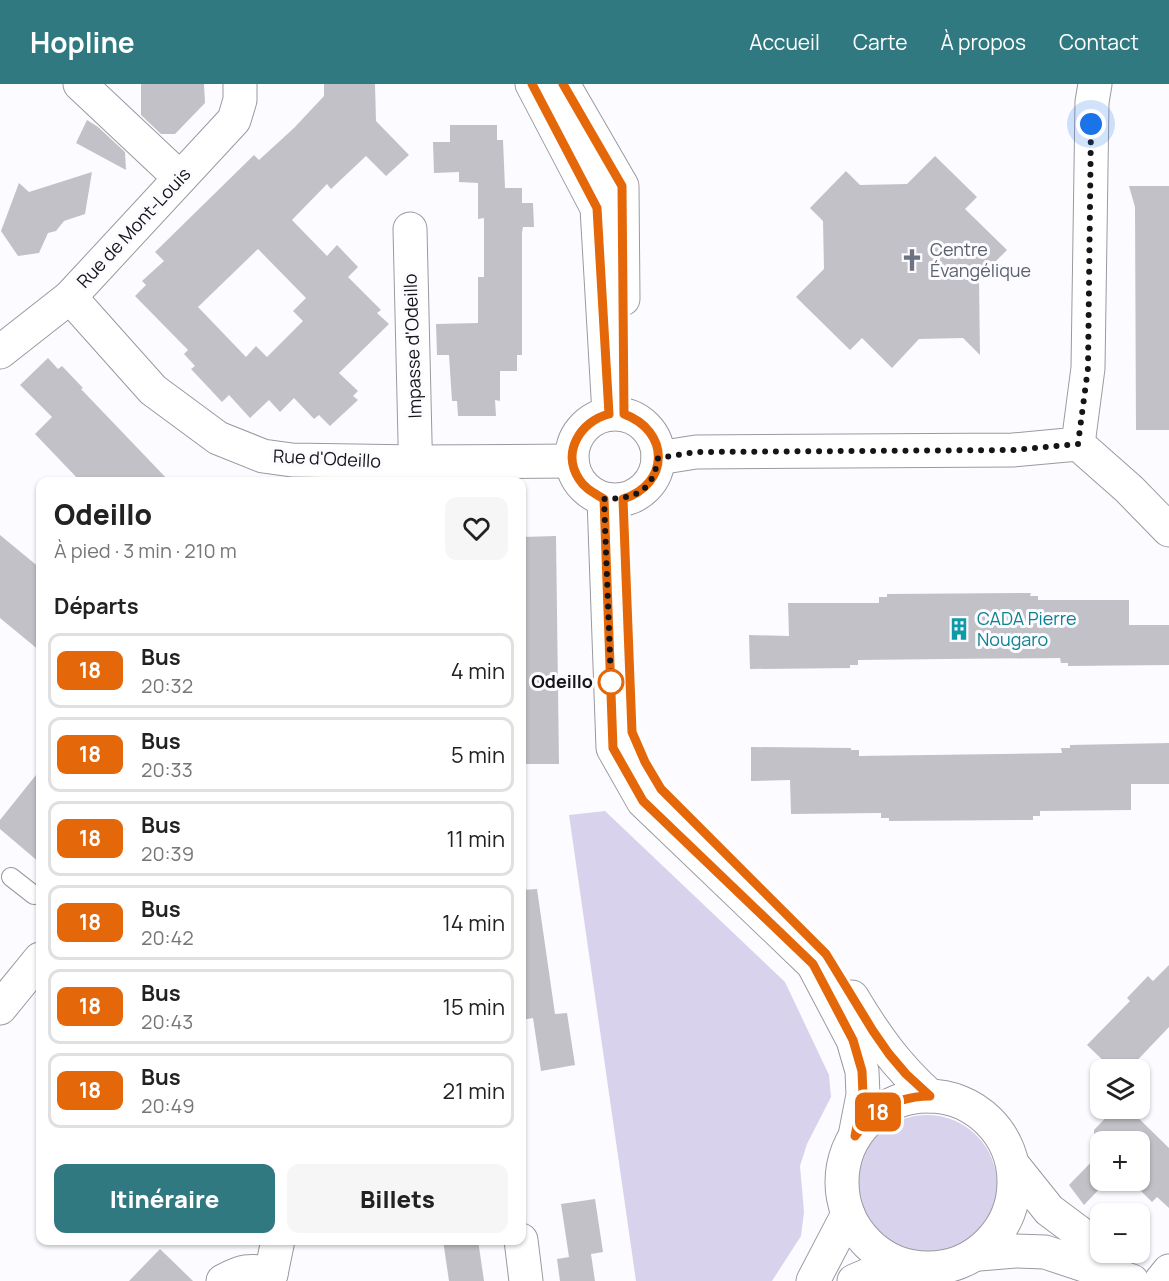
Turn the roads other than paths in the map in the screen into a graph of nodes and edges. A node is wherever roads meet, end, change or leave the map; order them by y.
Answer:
1 (80, 84) edge
2 (240, 84) edge
3 (532, 84) edge
4 (563, 84) edge
5 (1095, 84) edge
6 (180, 178) junction
7 (410, 229) dead end
8 (70, 297) junction
9 (0, 352) edge
10 (616, 414) junction
11 (1078, 444) junction
12 (658, 458) junction
13 (572, 461) junction
14 (417, 472) edge
15 (614, 499) junction
16 (1169, 530) edge
17 (11, 877) dead end
18 (36, 896) edge
19 (36, 964) edge
20 (0, 1008) edge
21 (930, 1096) junction
22 (855, 1136) junction
23 (1013, 1165) junction
24 (848, 1214) junction
25 (1090, 1241) edge
26 (277, 1245) edge
27 (521, 1245) edge
28 (979, 1254) junction
29 (1120, 1263) edge
30 (906, 1266) junction
31 (1169, 1271) edge
32 (274, 1278) edge
33 (223, 1281) edge
34 (526, 1281) edge
35 (813, 1281) edge
36 (854, 1281) edge
37 (1132, 1281) edge
38 (1144, 1281) edge
39 (1161, 1281) edge

1 - 6 street
2 - 6 street, Rue de Mont-Louis
3 - 10 street
4 - 10 street
5 - 11 street
6 - 8 street, Rue de Mont-Louis
7 - 14 street, Impasse d'Odeillo
8 - 9 street, Rue de Mont-Louis
8 - 14 street, Rue d'Odeillo
10 - 12 street
10 - 13 street
11 - 12 street
11 - 16 street
12 - 15 street
13 - 14 street, Rue d'Odeillo
13 - 15 street
15 - 21 street
15 - 22 street
17 - 18 lane
19 - 20 street
21 - 22 street
21 - 23 street
22 - 24 street
23 - 25 street
23 - 28 street
24 - 30 street
24 - 35 street
26 - 32 street
27 - 34 street
28 - 30 street
28 - 37 street
29 - 38 street
30 - 36 street
31 - 39 street
32 - 33 street

